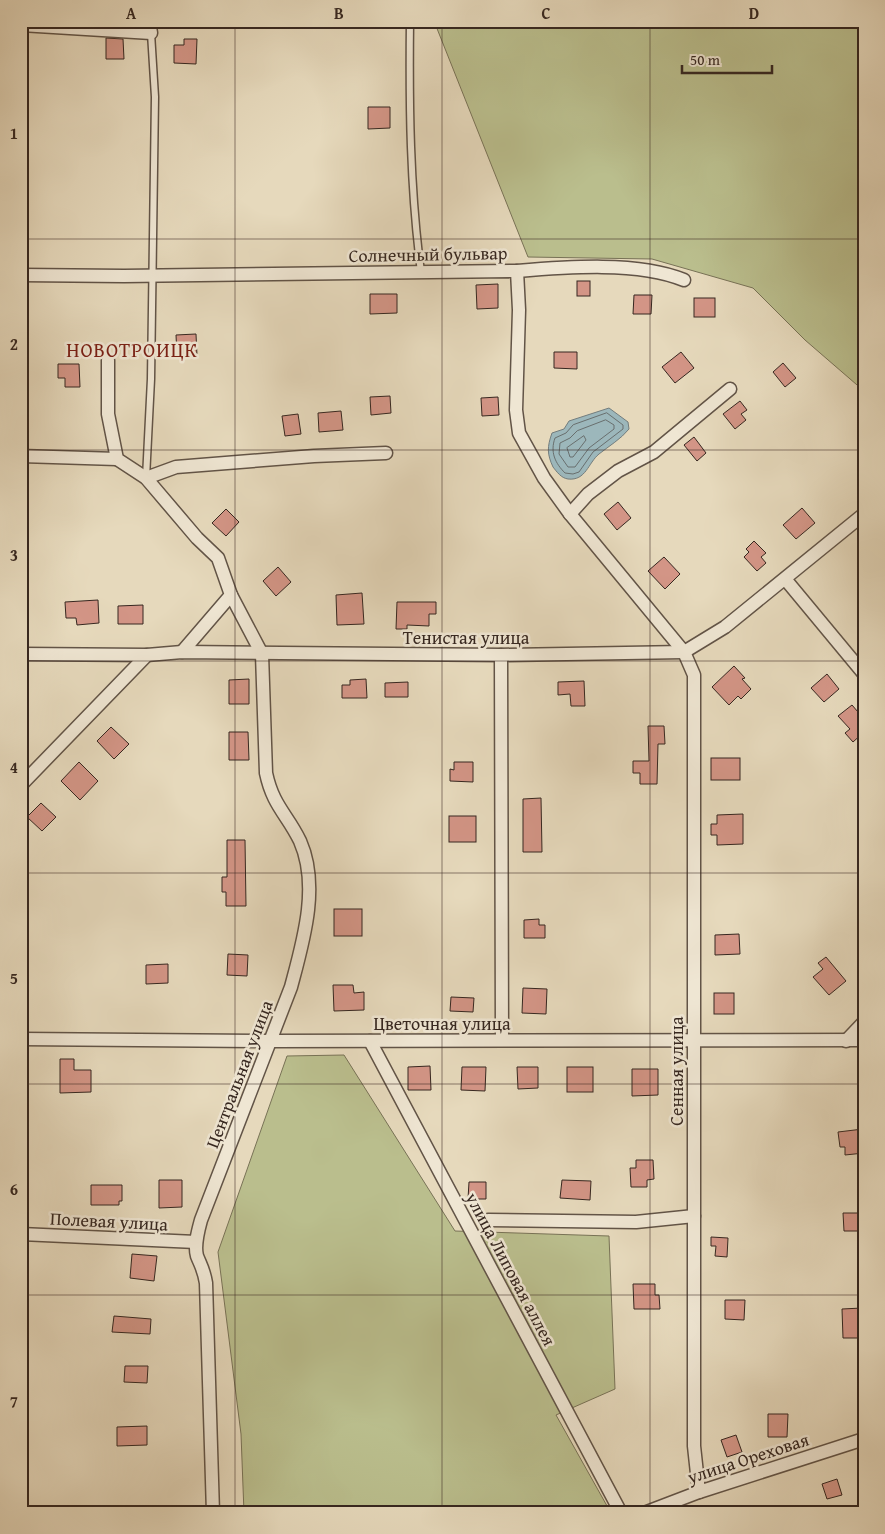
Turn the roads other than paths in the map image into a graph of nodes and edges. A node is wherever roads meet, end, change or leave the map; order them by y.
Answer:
1 (410, 21) edge
2 (21, 25) edge
3 (150, 27) edge
4 (517, 270) junction
5 (421, 272) junction
6 (21, 275) edge
7 (152, 276) junction
8 (684, 280) dead end
9 (108, 360) dead end
10 (730, 389) dead end
11 (386, 453) dead end
12 (21, 456) edge
13 (116, 459) junction
14 (146, 478) junction
15 (570, 514) junction
16 (864, 514) edge
17 (786, 580) junction
18 (231, 595) junction
19 (182, 652) junction
20 (684, 652) junction
21 (21, 654) edge
22 (262, 654) junction
23 (147, 655) junction
24 (502, 655) junction
25 (864, 674) edge
26 (21, 785) edge
27 (864, 1022) edge
28 (21, 1039) edge
29 (502, 1040) junction
30 (864, 1040) edge
31 (370, 1041) junction
32 (693, 1041) junction
33 (846, 1041) junction
34 (270, 1042) junction
35 (694, 1216) junction
36 (488, 1220) dead end
37 (21, 1234) edge
38 (196, 1242) junction
39 (864, 1438) edge
40 (699, 1492) junction
41 (213, 1513) edge
42 (622, 1513) edge
43 (644, 1513) edge

1 - 5 lane
2 - 3 street
3 - 7 lane
4 - 5 street, Солнечный бульвар
4 - 8 street
4 - 15 street, Солнечный бульвар
5 - 7 street, Солнечный бульвар
6 - 7 street, Солнечный бульвар
7 - 14 lane
9 - 13 street
10 - 15 street
11 - 14 street
12 - 13 street
13 - 14 street
14 - 18 street
15 - 20 street, Солнечный бульвар
16 - 17 street
17 - 20 street
17 - 25 street
18 - 19 street
18 - 22 street
19 - 22 street, Тенистая улица
19 - 23 street, Тенистая улица
20 - 24 street, Тенистая улица
20 - 32 street, Сенная улица
21 - 23 street, Тенистая улица
22 - 24 street, Тенистая улица
22 - 34 street, Центральная улица
23 - 26 street
24 - 29 street
27 - 33 street
28 - 34 street, Цветочная улица
29 - 31 street, Цветочная улица
29 - 32 street, Цветочная улица
30 - 33 street, Цветочная улица
31 - 34 street, Цветочная улица
31 - 42 street, улица Липовая аллея
32 - 33 street, Цветочная улица
32 - 35 street, Сенная улица
34 - 38 street, Центральная улица
35 - 36 street
35 - 40 street, Сенная улица
37 - 38 street, Полевая улица
38 - 41 street
39 - 40 street, улица Ореховая
40 - 43 street, улица Ореховая

